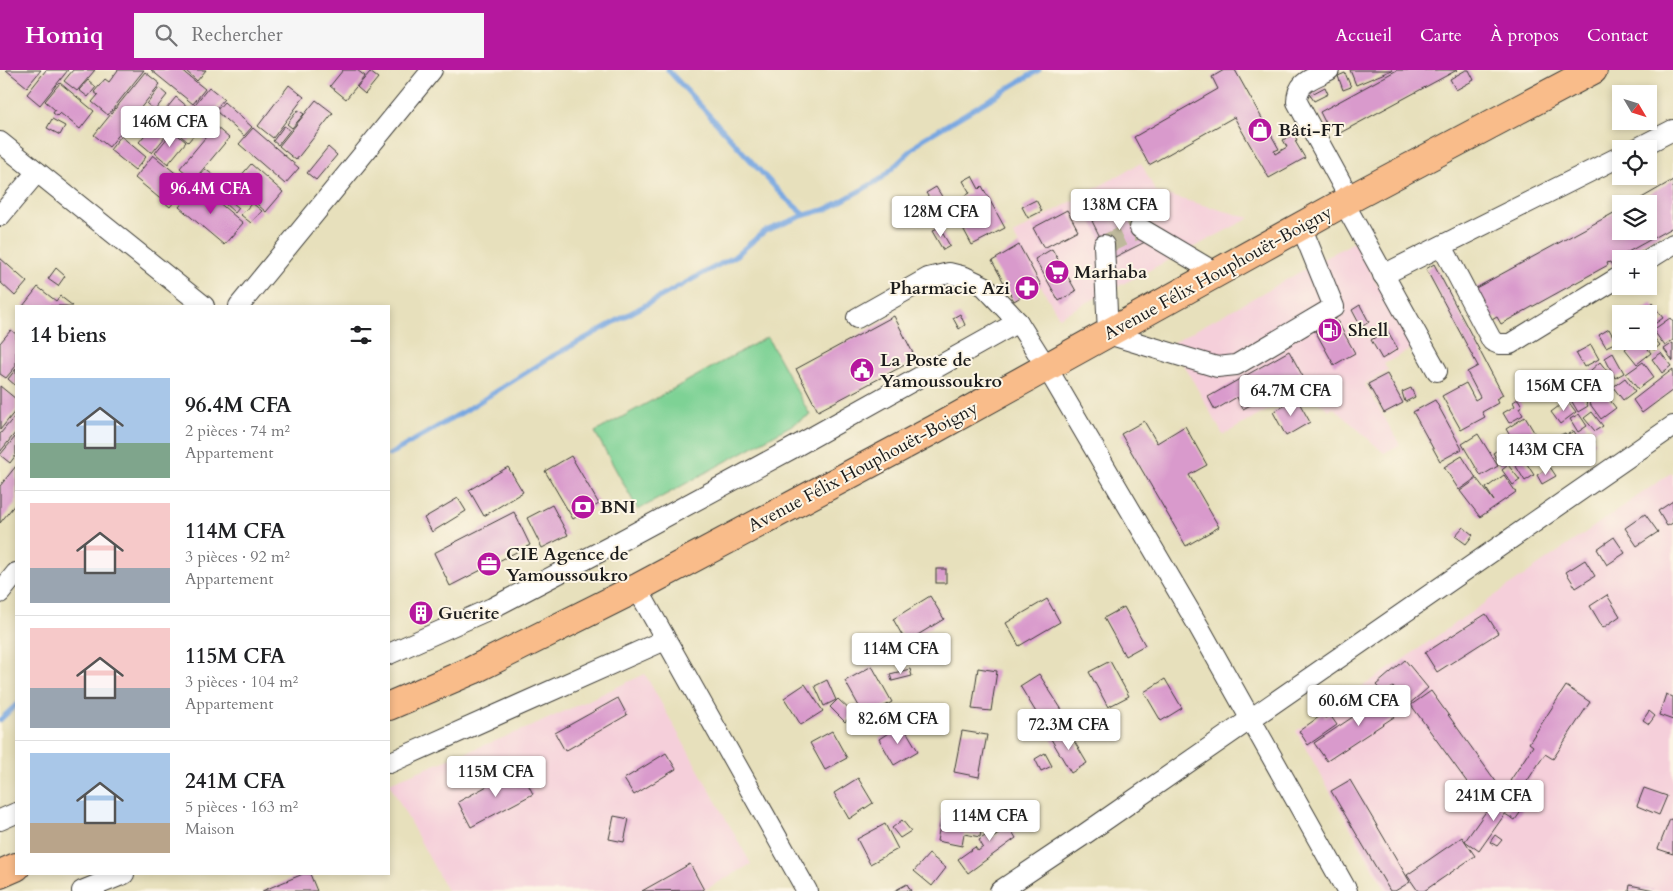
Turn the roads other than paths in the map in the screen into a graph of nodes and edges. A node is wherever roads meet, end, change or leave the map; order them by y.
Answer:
1 (432, 70) edge
2 (1329, 70) edge
3 (1593, 70) edge
4 (1673, 130) edge
5 (1654, 140) edge
6 (0, 142) edge
7 (1612, 161) edge
8 (37, 172) junction
9 (1347, 201) junction
10 (0, 216) edge
11 (1302, 226) junction
12 (1140, 228) dead end
13 (1673, 244) edge
14 (1104, 245) dead end
15 (1442, 246) junction
16 (1657, 254) edge
17 (1216, 274) junction
18 (1383, 276) junction
19 (1612, 282) edge
20 (203, 305) edge
21 (240, 305) edge
22 (857, 318) dead end
23 (1018, 322) junction
24 (1108, 334) junction
25 (1047, 368) junction
26 (1437, 371) dead end
27 (1673, 426) edge
28 (15, 575) edge
29 (637, 588) junction
30 (0, 593) edge
31 (665, 640) junction
32 (390, 654) edge
33 (390, 706) edge
34 (1250, 719) junction
35 (390, 763) edge
36 (15, 813) edge
37 (0, 820) edge
38 (15, 867) edge
39 (0, 874) edge
40 (122, 875) edge
41 (82, 891) edge
42 (807, 891) edge
43 (1000, 891) edge
44 (1347, 891) edge

1 - 21 street
2 - 9 street
3 - 9 highway, Avenue Félix Houphouët-Boigny
4 - 5 street
6 - 8 street
7 - 15 street
8 - 10 street
8 - 20 street
9 - 11 highway, Avenue Félix Houphouët-Boigny
9 - 18 street
11 - 17 highway, Avenue Félix Houphouët-Boigny
11 - 24 street
12 - 17 street
13 - 16 street
14 - 24 street
15 - 18 street
15 - 19 street
17 - 24 highway, Avenue Félix Houphouët-Boigny
18 - 26 street
22 - 23 street
23 - 25 street
23 - 32 street
24 - 25 highway, Avenue Félix Houphouët-Boigny
25 - 29 highway, Avenue Félix Houphouët-Boigny
25 - 34 street
27 - 34 street
28 - 30 street
29 - 31 street
29 - 33 highway, Avenue Félix Houphouët-Boigny
31 - 35 street
31 - 42 street
34 - 43 street
34 - 44 street
36 - 37 street
38 - 39 highway
40 - 41 street

